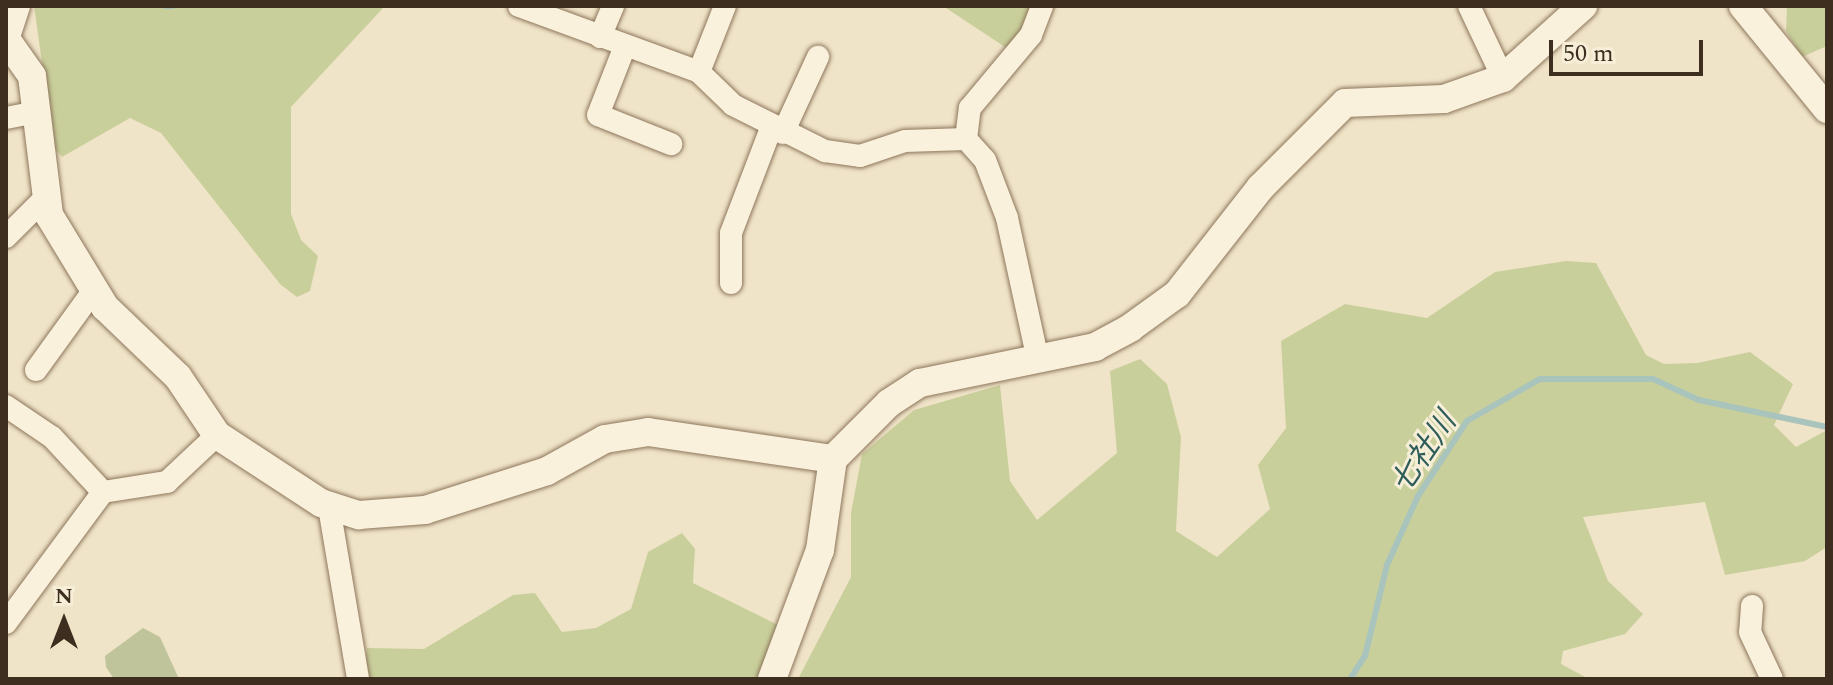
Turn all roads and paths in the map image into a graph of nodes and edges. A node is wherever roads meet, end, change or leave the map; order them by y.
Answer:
1 (519, 6) edge
2 (613, 6) edge
3 (725, 6) edge
4 (1042, 6) edge
5 (1469, 6) edge
6 (1583, 6) edge
7 (1743, 6) edge
8 (19, 9) edge
9 (600, 37) junction
10 (7, 39) edge
11 (625, 46) junction
12 (818, 57) dead end
13 (699, 72) junction
14 (1503, 78) junction
15 (1827, 109) edge
16 (38, 112) junction
17 (6, 118) edge
18 (777, 131) junction
19 (966, 139) junction
20 (671, 144) dead end
21 (45, 198) junction
22 (6, 237) edge
23 (731, 283) dead end
24 (94, 290) junction
25 (1038, 360) junction
26 (36, 370) dead end
27 (6, 406) edge
28 (217, 435) junction
29 (833, 459) junction
30 (103, 492) junction
31 (329, 507) junction
32 (1752, 606) dead end
33 (6, 623) edge
34 (358, 679) edge
35 (772, 679) edge
36 (1772, 679) edge

1 - 9 street
2 - 9 street
3 - 13 street
4 - 19 street
5 - 14 street
6 - 14 street
7 - 15 street
8 - 10 street
9 - 11 street
10 - 16 street
11 - 13 street
11 - 20 street
12 - 18 street
13 - 18 street
14 - 25 street
16 - 17 street
16 - 21 street
18 - 19 street
18 - 23 street
19 - 25 street
21 - 22 street
21 - 24 street
24 - 26 street
24 - 28 street
25 - 29 street
27 - 30 street
28 - 30 street
28 - 31 street
29 - 31 street
29 - 35 street
30 - 33 street
31 - 34 street
32 - 36 street

